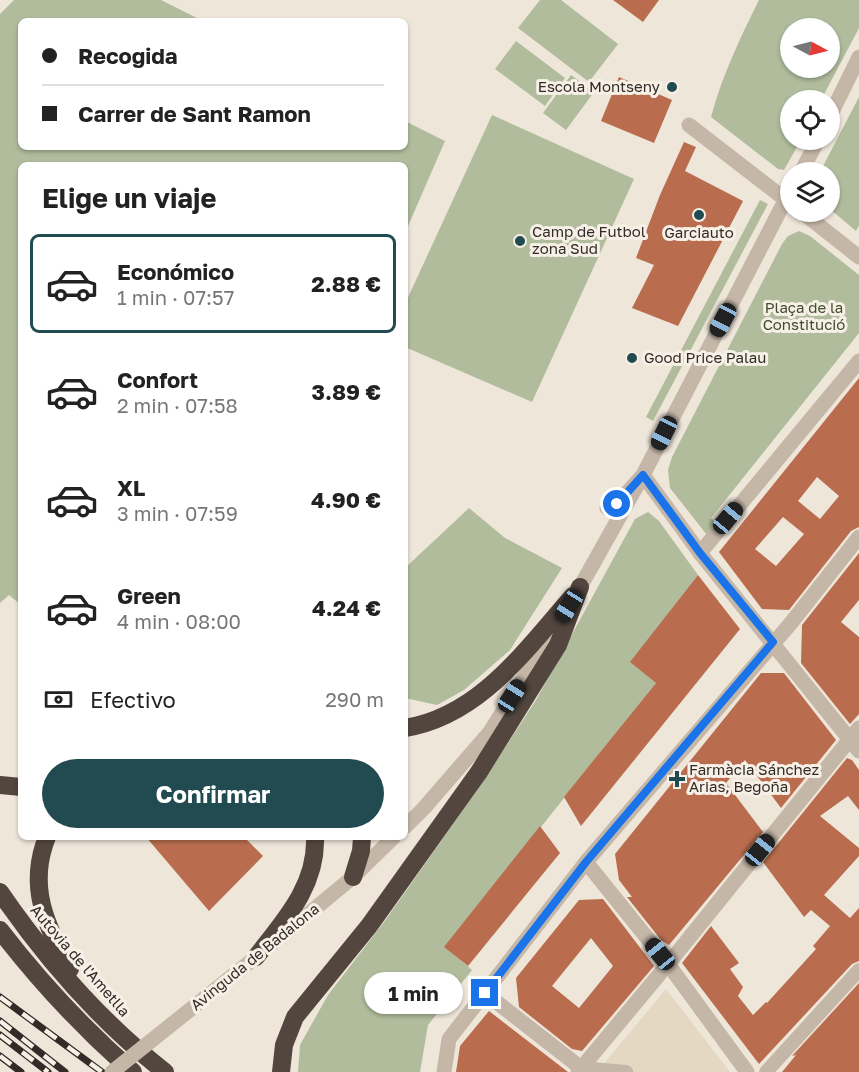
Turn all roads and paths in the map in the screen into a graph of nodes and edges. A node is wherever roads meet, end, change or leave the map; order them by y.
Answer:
1 (859, 57) edge
2 (840, 96) edge
3 (689, 125) dead end
4 (780, 191) edge
5 (780, 214) edge
6 (815, 222) edge
7 (859, 256) edge
8 (859, 361) edge
9 (643, 475) junction
10 (607, 508) dead end
11 (859, 537) edge
12 (700, 553) junction
13 (580, 588) junction
14 (773, 642) junction
15 (408, 727) edge
16 (856, 739) edge
17 (0, 784) edge
18 (18, 787) edge
19 (408, 824) edge
20 (45, 840) edge
21 (315, 840) edge
22 (362, 840) edge
23 (391, 840) edge
24 (586, 862) junction
25 (353, 877) junction
26 (0, 892) edge
27 (0, 930) edge
28 (256, 957) junction
29 (668, 964) junction
30 (859, 970) edge
31 (485, 993) junction
32 (86, 999) junction
33 (580, 1070) edge
34 (112, 1072) edge
35 (133, 1072) edge
36 (165, 1072) edge
37 (280, 1072) edge
38 (444, 1072) edge
39 (626, 1072) edge
40 (747, 1072) edge
41 (766, 1072) edge

1 - 2 street
3 - 4 street
5 - 9 street
6 - 7 street
8 - 12 street
9 - 10 street
9 - 12 street
9 - 13 street
11 - 14 street
12 - 14 street
13 - 15 highway
13 - 19 street
13 - 37 highway
14 - 16 street
14 - 24 street
16 - 29 street
17 - 18 highway
20 - 32 highway
21 - 28 highway
22 - 25 highway
23 - 25 street, Avinguda de Badalona
24 - 29 street
24 - 31 street
25 - 28 street, Avinguda de Badalona
26 - 32 highway, Autovia de l'Ametlla
27 - 35 highway
28 - 34 street, Avinguda de Badalona, bridge
29 - 33 street
29 - 40 street
30 - 41 street
31 - 33 street
31 - 38 street
32 - 36 highway, Autovia de l'Ametlla
33 - 39 street

